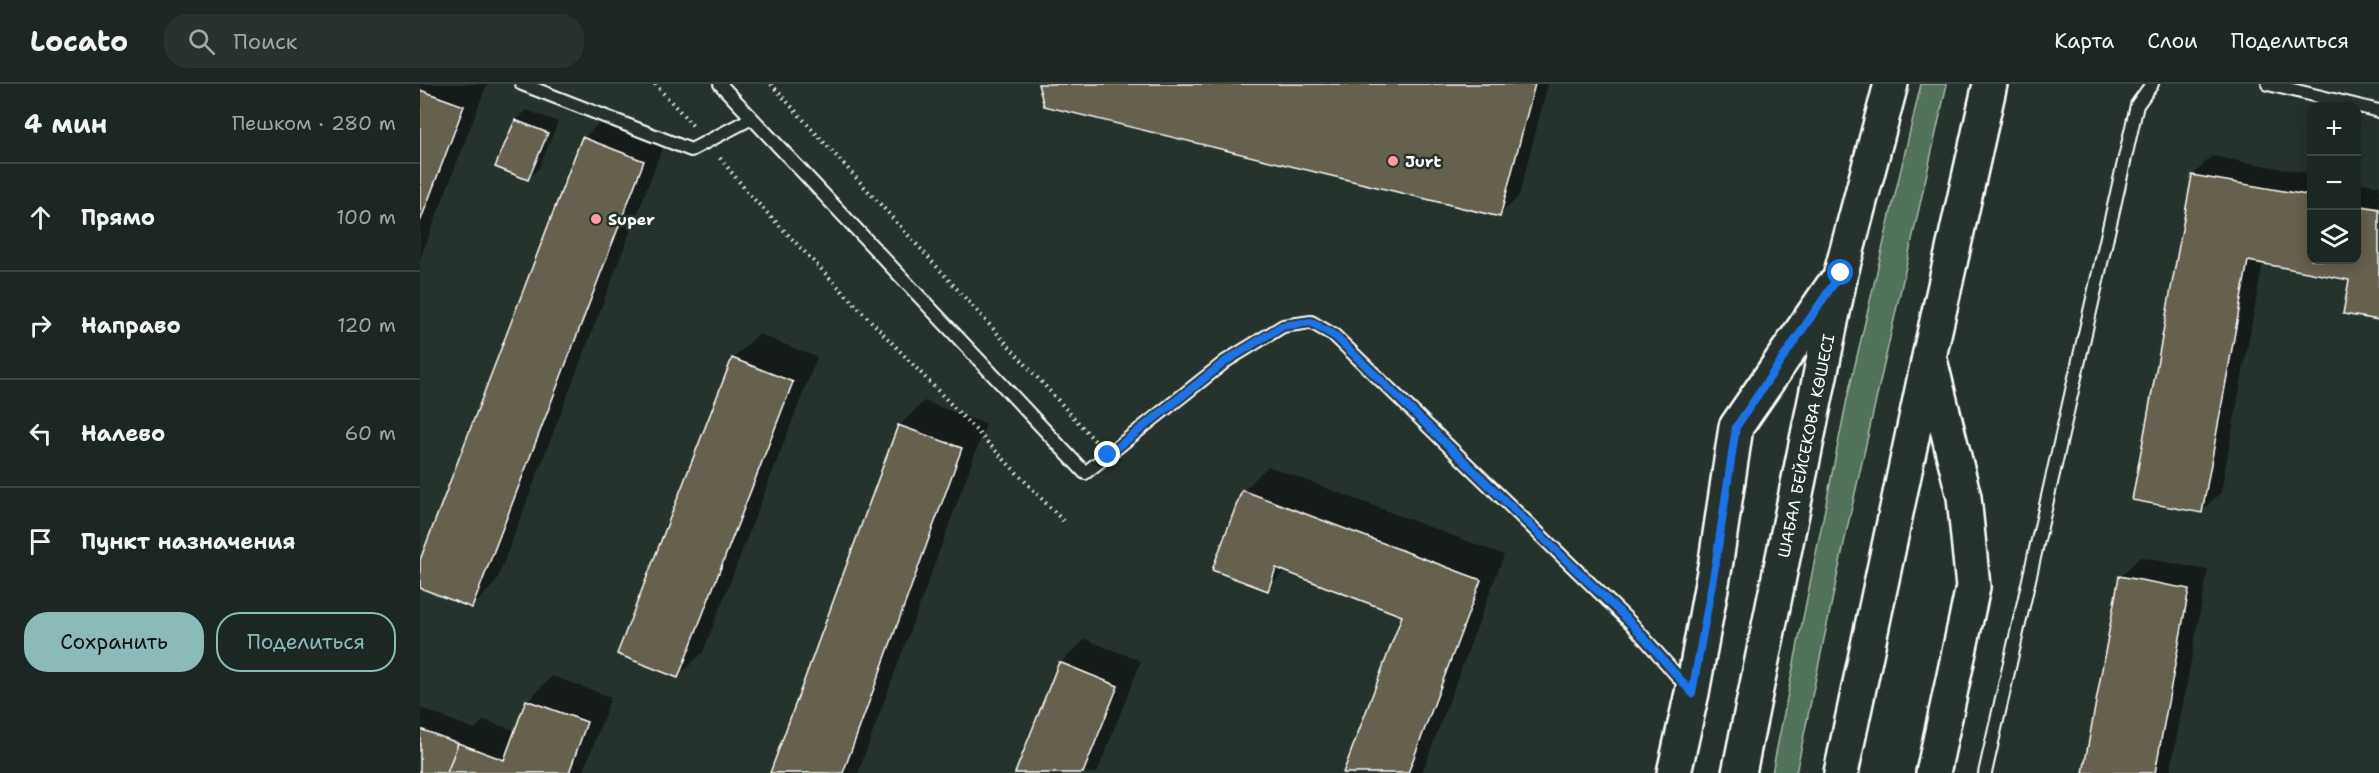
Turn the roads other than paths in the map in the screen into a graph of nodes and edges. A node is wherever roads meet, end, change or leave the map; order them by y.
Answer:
1 (522, 84) edge
2 (720, 84) edge
3 (1891, 84) edge
4 (1990, 84) edge
5 (2152, 84) edge
6 (2268, 84) edge
7 (2379, 111) edge
8 (752, 118) junction
9 (1841, 273) junction
10 (1929, 357) junction
11 (1692, 693) junction
12 (1674, 773) edge
13 (1739, 773) edge
14 (1841, 773) edge
15 (1933, 773) edge
16 (1985, 773) edge

1 - 8 lane
2 - 8 lane
3 - 9 main road, ШАБАЛ БЕЙСЕКОВА КӨШЕСІ
4 - 10 main road
5 - 16 lane
6 - 7 lane
8 - 11 lane
9 - 11 main road
9 - 13 main road, ШАБАЛ БЕЙСЕКОВА КӨШЕСІ
10 - 14 main road
10 - 15 main road
11 - 12 main road

